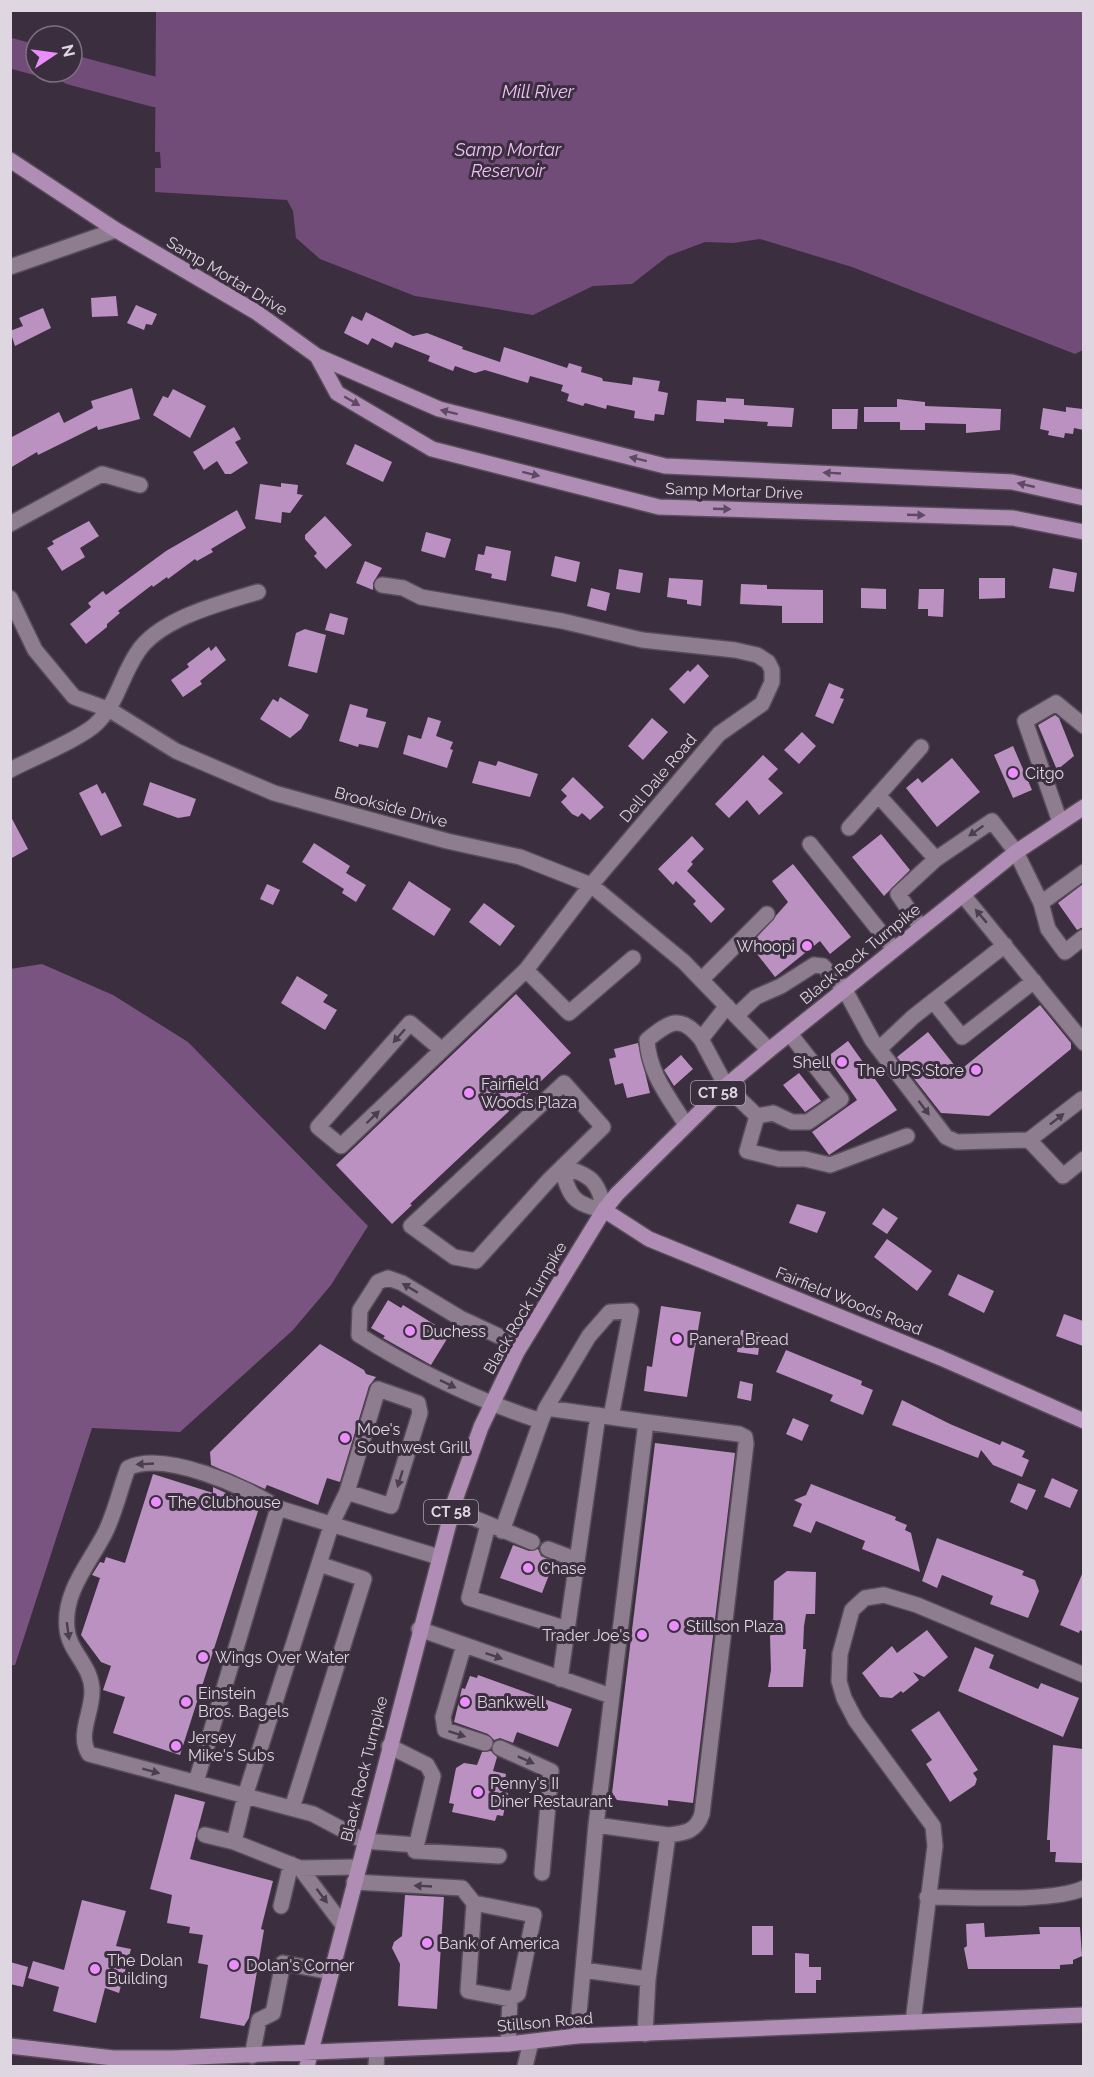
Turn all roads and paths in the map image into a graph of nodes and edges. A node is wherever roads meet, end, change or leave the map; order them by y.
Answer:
1 (10, 160) edge
2 (116, 230) junction
3 (10, 267) edge
4 (318, 356) junction
5 (140, 485) dead end
6 (1083, 498) edge
7 (10, 524) edge
8 (1083, 532) edge
9 (382, 585) dead end
10 (258, 592) dead end
11 (10, 598) edge
12 (110, 710) junction
13 (1083, 726) edge
14 (921, 747) dead end
15 (10, 770) edge
16 (878, 795) junction
17 (1083, 807) edge
18 (1060, 822) junction
19 (849, 828) dead end
20 (810, 844) dead end
21 (1016, 852) junction
22 (936, 859) junction
23 (1083, 872) edge
24 (591, 885) junction
25 (963, 895) junction
26 (1041, 903) junction
27 (767, 914) dead end
28 (921, 928) junction
29 (1083, 937) edge
30 (1005, 945) junction
31 (894, 949) junction
32 (633, 958) dead end
33 (526, 970) junction
34 (701, 980) junction
35 (1034, 981) junction
36 (845, 990) junction
37 (933, 1002) junction
38 (731, 1011) junction
39 (790, 1034) junction
40 (701, 1040) junction
41 (1083, 1043) edge
42 (879, 1049) junction
43 (442, 1050) junction
44 (769, 1050) junction
45 (726, 1086) junction
46 (1083, 1101) edge
47 (757, 1116) junction
48 (686, 1125) junction
49 (908, 1136) dead end
50 (1029, 1140) junction
51 (1083, 1159) edge
52 (562, 1167) junction
53 (604, 1210) junction
54 (520, 1346) junction
55 (491, 1405) junction
56 (543, 1415) junction
57 (605, 1416) junction
58 (1083, 1421) edge
59 (646, 1422) junction
60 (347, 1492) junction
61 (278, 1508) junction
62 (452, 1509) junction
63 (332, 1523) junction
64 (495, 1528) junction
65 (532, 1542) dead end
66 (548, 1549) dead end
67 (439, 1557) junction
68 (577, 1560) junction
69 (319, 1564) junction
70 (419, 1629) junction
71 (567, 1629) junction
72 (464, 1645) junction
73 (1083, 1675) edge
74 (560, 1679) junction
75 (611, 1696) junction
76 (485, 1743) dead end
77 (389, 1746) junction
78 (500, 1748) dead end
79 (196, 1782) junction
80 (245, 1796) junction
81 (292, 1808) junction
82 (596, 1825) junction
83 (668, 1834) junction
84 (205, 1835) dead end
85 (364, 1841) junction
86 (234, 1842) junction
87 (416, 1845) junction
88 (499, 1856) dead end
89 (296, 1866) junction
90 (542, 1874) dead end
91 (356, 1875) junction
92 (1083, 1888) edge
93 (927, 1898) junction
94 (474, 1903) junction
95 (281, 1906) dead end
96 (343, 1925) junction
97 (583, 1970) junction
98 (331, 1972) junction
99 (648, 1979) junction
100 (510, 1999) junction
101 (1083, 2014) edge
102 (913, 2022) junction
103 (645, 2034) junction
104 (577, 2036) junction
105 (531, 2042) junction
106 (508, 2044) junction
107 (10, 2046) edge
108 (377, 2051) junction
109 (252, 2056) junction
110 (308, 2060) edge
111 (130, 2062) edge
112 (376, 2067) edge
113 (525, 2067) edge

1 - 2 main road, Samp Mortar Drive
2 - 3 street
2 - 4 main road, Samp Mortar Drive
6 -> 4 main road, Samp Mortar Drive
4 -> 8 main road, Samp Mortar Drive
5 - 7 street
9 - 24 street, Dell Dale Road
10 - 12 street
11 - 12 street, Brookside Drive
12 - 15 street
12 - 24 street, Brookside Drive
13 - 18 street
14 - 16 street
16 - 19 street
16 - 22 street
17 - 18 main road, Black Rock Turnpike / CT 58
18 - 21 main road, Black Rock Turnpike / CT 58
20 - 31 street
21 -> 22 street
21 - 25 main road, Black Rock Turnpike / CT 58
21 - 26 street
22 - 28 street
23 - 26 street
24 - 33 street, Dell Dale Road
24 - 34 street, Brookside Drive
25 - 28 main road, Black Rock Turnpike / CT 58
30 -> 25 street
26 - 29 street
27 - 34 street
28 - 31 main road, Black Rock Turnpike / CT 58
30 - 35 street
30 - 37 street
31 - 36 main road, Black Rock Turnpike / CT 58
32 - 33 street
33 - 43 street, Dell Dale Road
34 - 38 street, Brookside Drive
35 - 37 street
35 - 41 street
36 - 38 street
36 - 39 main road, Black Rock Turnpike / CT 58
36 - 42 street
37 - 42 street
38 - 40 street
38 - 44 street, Brookside Drive
39 - 44 main road, Black Rock Turnpike / CT 58
39 - 47 street
40 - 45 street
40 - 48 street
42 -> 50 street
43 -> 43 street, Dell Dale Road
44 - 45 main road, Black Rock Turnpike / CT 58
45 - 47 street
45 - 48 main road, Black Rock Turnpike / CT 58
50 -> 46 street
47 - 49 street
48 - 53 main road, Black Rock Turnpike / CT 58
50 - 51 street
52 - 52 street
52 - 53 street
52 - 53 street
53 - 54 main road, Black Rock Turnpike / CT 58
53 - 58 main road, Fairfield Woods Road
54 - 55 main road, Black Rock Turnpike / CT 58
54 -> 55 street
55 - 56 street
55 - 62 main road, Black Rock Turnpike / CT 58
56 - 57 street
56 - 57 street
56 - 64 street
57 - 59 street
57 - 68 street
59 - 75 street
59 - 83 street
60 -> 60 street
60 - 63 street
61 - 63 street
61 - 79 street
61 -> 79 street
62 - 64 street
62 - 67 main road, Black Rock Turnpike / CT 58
63 - 67 street
63 - 69 street
64 - 65 street
64 - 71 street
66 - 68 street
67 - 70 main road, Black Rock Turnpike / CT 58
68 - 71 street
69 - 80 street
69 - 81 street
70 - 72 street
70 - 77 main road, Black Rock Turnpike / CT 58
71 - 74 street
72 -> 74 street
72 -> 76 street
73 - 93 street
74 - 75 street
75 - 82 street
77 - 85 main road, Black Rock Turnpike / CT 58
77 - 87 street
78 -> 90 street
79 - 80 street
80 - 81 street
80 - 86 street
81 - 85 street
82 - 83 street
82 - 97 street
83 - 99 street
84 - 86 street
85 - 87 street
85 - 91 main road, Black Rock Turnpike / CT 58
86 - 89 street
87 - 88 street
89 - 91 street
89 - 95 street
89 -> 96 street
94 -> 91 street
91 - 96 main road, Black Rock Turnpike / CT 58
92 - 93 street
93 - 102 street
94 - 100 street
94 - 100 street
96 - 98 main road, Black Rock Turnpike / CT 58
97 - 99 street
97 - 104 street
98 - 109 street
98 - 110 main road, Black Rock Turnpike / CT 58
99 - 103 street
100 - 106 street
101 - 102 main road, Stillson Road
102 - 103 main road, Stillson Road
103 - 104 main road, Stillson Road
104 - 105 main road, Stillson Road
105 - 106 main road, Stillson Road
105 - 113 street
106 - 108 main road, Stillson Road
107 - 111 main road, Stillson Road
108 - 110 main road, Stillson Road
108 - 112 street
109 - 110 main road, Stillson Road
109 - 111 main road, Stillson Road

